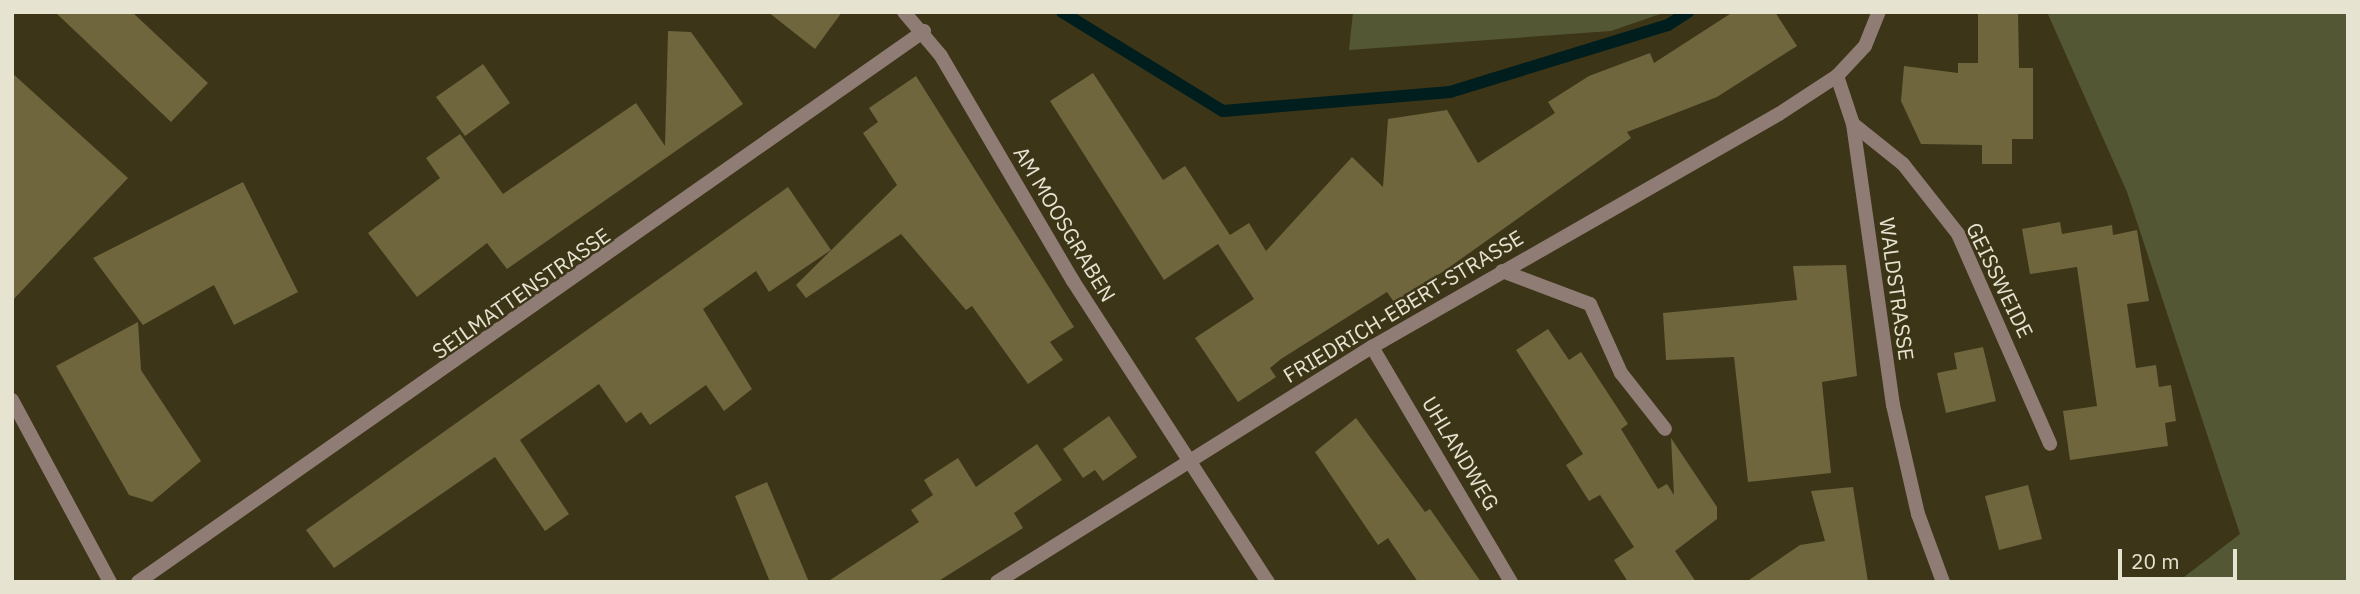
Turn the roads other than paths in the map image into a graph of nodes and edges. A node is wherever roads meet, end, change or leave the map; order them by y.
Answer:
1 (904, 12) edge
2 (1879, 12) edge
3 (924, 31) junction
4 (1837, 76) junction
5 (1853, 124) junction
6 (1502, 271) junction
7 (1372, 347) junction
8 (12, 400) edge
9 (1665, 429) dead end
10 (2050, 444) dead end
11 (1185, 461) junction
12 (110, 582) edge
13 (138, 582) edge
14 (997, 582) edge
15 (1268, 582) edge
16 (1511, 582) edge
17 (1943, 582) edge

1 - 3 street, AM MOOSGRABEN
2 - 4 street
3 - 11 street, AM MOOSGRABEN
3 - 13 street, SEILMATTENSTRASSE
4 - 5 street, WALDSTRASSE
4 - 6 street, FRIEDRICH-EBERT-STRASSE
5 - 10 street, GEISSWEIDE
5 - 17 street, WALDSTRASSE
6 - 7 street, FRIEDRICH-EBERT-STRASSE
6 - 9 street
7 - 11 street, FRIEDRICH-EBERT-STRASSE
7 - 16 street, UHLANDWEG
8 - 12 street
11 - 14 street, FRIEDRICH-EBERT-STRASSE
11 - 15 street, AM MOOSGRABEN

